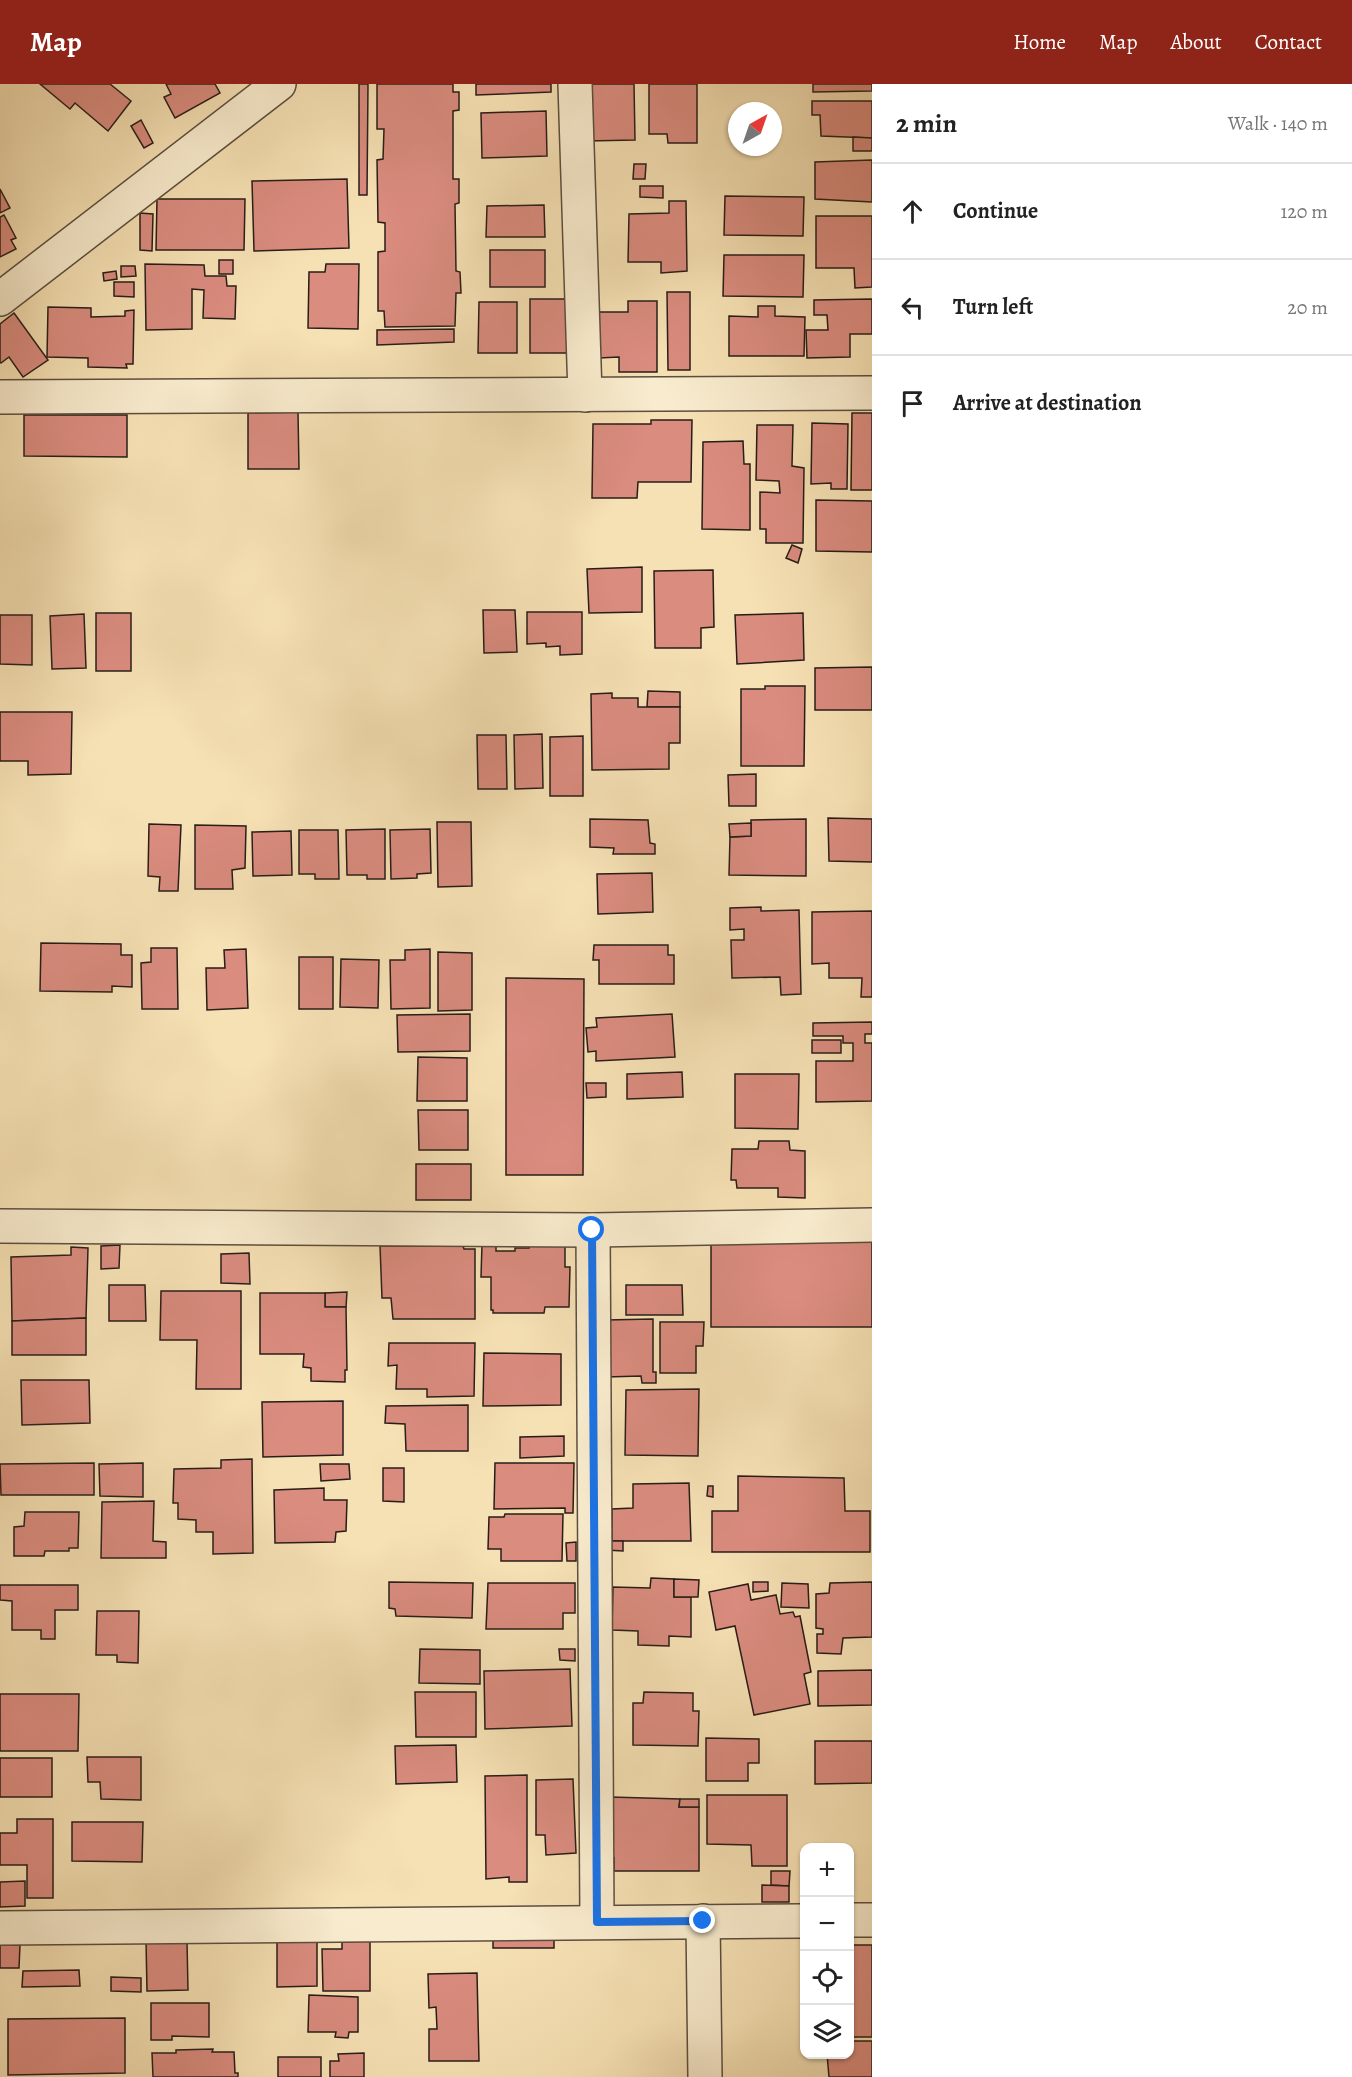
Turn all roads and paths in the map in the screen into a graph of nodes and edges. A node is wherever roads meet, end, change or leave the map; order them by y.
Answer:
1 (279, 84) edge
2 (575, 84) edge
3 (0, 299) edge
4 (872, 393) edge
5 (585, 395) junction
6 (0, 397) edge
7 (872, 1225) edge
8 (0, 1226) edge
9 (592, 1230) junction
10 (800, 1920) edge
11 (854, 1920) edge
12 (872, 1920) edge
13 (703, 1921) junction
14 (597, 1922) junction
15 (0, 1928) edge
16 (705, 2077) edge

1 - 3 street
2 - 5 street
4 - 5 street
5 - 6 street
7 - 9 street
8 - 9 street
9 - 14 street
10 - 13 street
11 - 12 street
13 - 14 street
13 - 16 street
14 - 15 street

